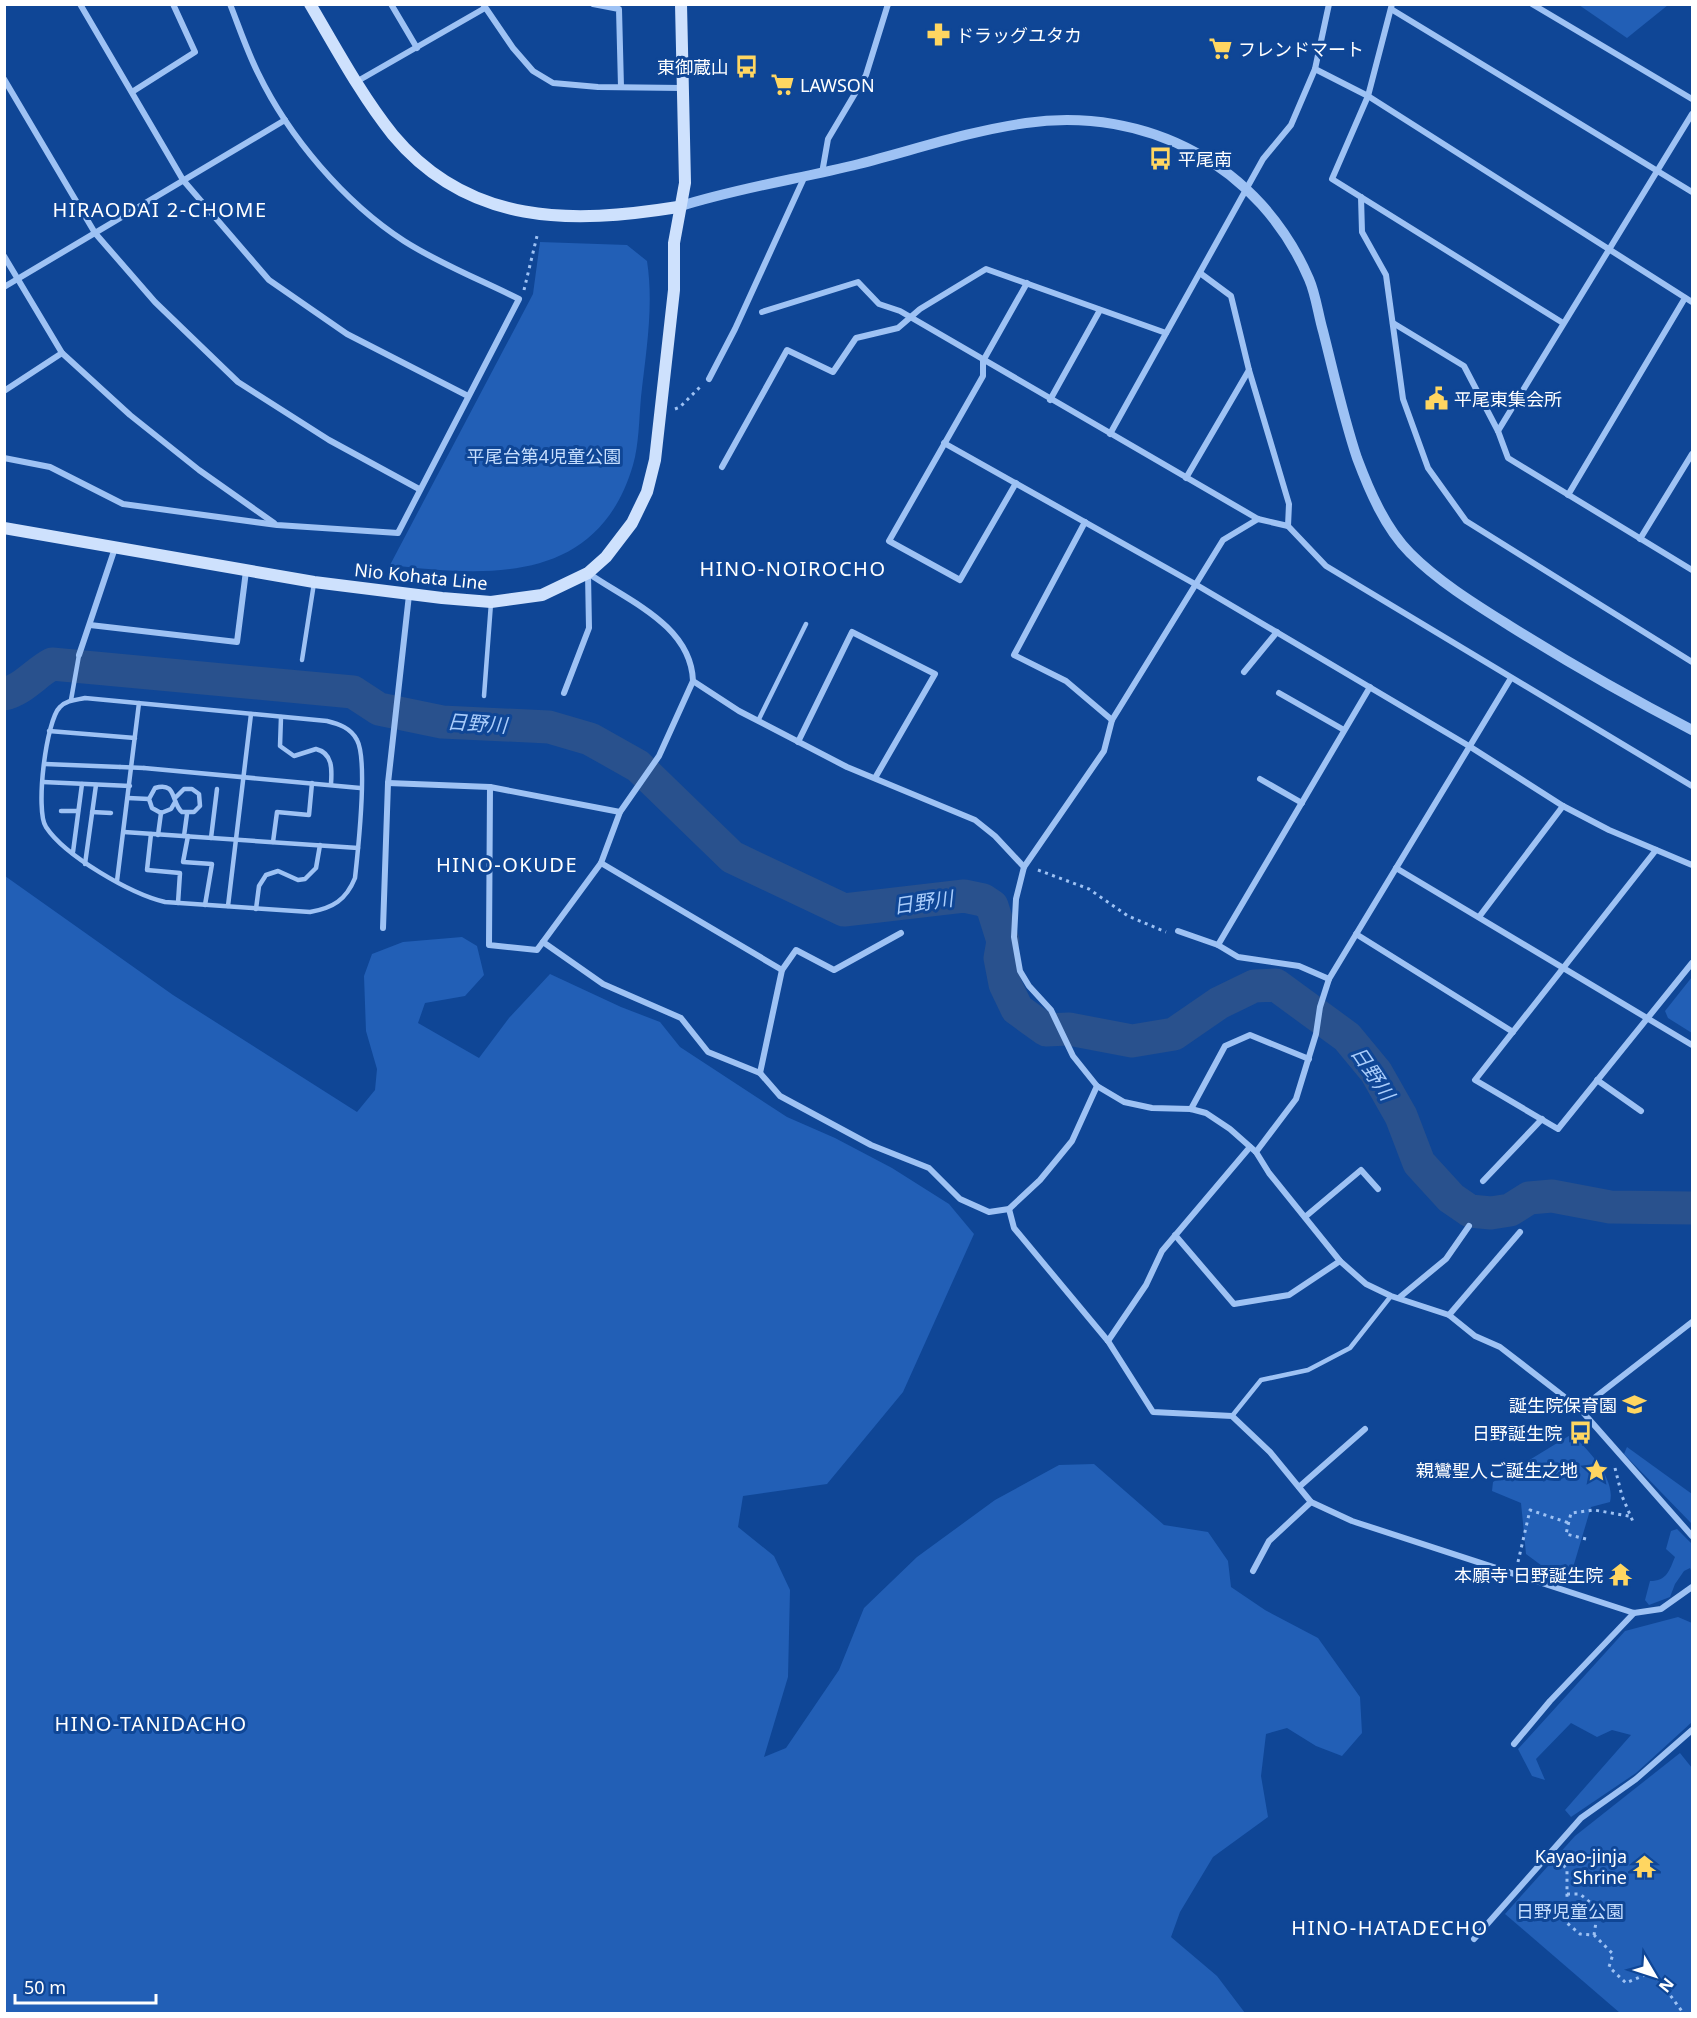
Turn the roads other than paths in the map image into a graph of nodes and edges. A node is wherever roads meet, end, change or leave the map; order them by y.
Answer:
1 (80, 4) edge
2 (173, 4) edge
3 (230, 4) edge
4 (310, 4) edge
5 (391, 4) edge
6 (593, 4) edge
7 (681, 4) edge
8 (888, 4) edge
9 (1329, 4) edge
10 (1532, 4) edge
11 (484, 6) edge
12 (1392, 7) edge
13 (417, 48) junction
14 (1315, 69) junction
15 (4, 80) edge
16 (357, 82) junction
17 (621, 87) junction
18 (682, 88) junction
19 (132, 92) junction
20 (1368, 96) junction
21 (1692, 99) edge
22 (1692, 114) edge
23 (285, 120) junction
24 (1656, 171) junction
25 (822, 174) junction
26 (804, 178) junction
27 (183, 180) junction
28 (1248, 189) junction
29 (1692, 192) edge
30 (1361, 197) junction
31 (678, 207) junction
32 (95, 233) junction
33 (1608, 249) junction
34 (4, 256) edge
35 (1200, 273) junction
36 (18, 279) junction
37 (1028, 284) junction
38 (4, 287) edge
39 (1685, 298) junction
40 (1692, 302) edge
41 (1100, 310) junction
42 (762, 312) dead end
43 (909, 319) junction
44 (1392, 323) junction
45 (1563, 323) junction
46 (1166, 333) junction
47 (62, 353) junction
48 (983, 361) junction
49 (1249, 370) junction
50 (709, 379) road end
51 (4, 391) edge
52 (468, 396) junction
53 (1050, 400) junction
54 (1498, 431) junction
55 (1110, 434) junction
56 (944, 443) junction
57 (1692, 454) edge
58 (4, 458) edge
59 (722, 467) dead end
60 (1186, 478) junction
61 (1016, 483) junction
62 (419, 489) junction
63 (1568, 495) junction
64 (1258, 519) junction
65 (1085, 522) junction
66 (277, 525) junction
67 (1288, 526) junction
68 (5, 529) edge
69 (1641, 538) junction
70 (115, 548) junction
71 (1692, 570) edge
72 (246, 571) junction
73 (588, 573) junction
74 (314, 582) junction
75 (1195, 584) junction
76 (409, 595) junction
77 (491, 602) junction
78 (806, 624) dead end
79 (90, 625) junction
80 (1277, 632) junction
81 (79, 655) joint
82 (302, 660) dead end
83 (1692, 662) edge
84 (1244, 672) dead end
85 (1511, 678) junction
86 (693, 681) junction
87 (1370, 687) junction
88 (564, 693) dead end
89 (1279, 693) dead end
90 (484, 696) dead end
91 (71, 700) junction
92 (139, 703) junction
93 (251, 714) junction
94 (281, 717) junction
95 (1112, 720) junction
96 (758, 721) junction
97 (1692, 729) edge
98 (49, 730) junction
99 (1344, 730) junction
100 (135, 738) junction
101 (798, 742) junction
102 (1469, 746) junction
103 (45, 765) junction
104 (243, 777) junction
105 (875, 778) junction
106 (1260, 779) dead end
107 (43, 782) junction
108 (312, 783) junction
109 (388, 783) junction
110 (82, 784) junction
111 (331, 784) junction
112 (96, 785) junction
113 (130, 786) junction
114 (1692, 786) edge
115 (490, 787) junction
116 (360, 788) junction
117 (218, 789) dead end
118 (128, 798) junction
119 (149, 799) junction
120 (175, 800) junction
121 (201, 802) junction
122 (216, 803) junction
123 (1302, 803) junction
124 (1563, 806) junction
125 (61, 811) dead end
126 (78, 811) junction
127 (92, 812) junction
128 (620, 812) junction
129 (111, 813) dead end
130 (161, 813) junction
131 (187, 814) junction
132 (124, 832) junction
133 (151, 834) junction
134 (158, 835) junction
135 (186, 836) junction
136 (211, 838) junction
137 (236, 840) junction
138 (273, 842) junction
139 (320, 845) junction
140 (358, 848) junction
141 (1656, 850) junction
142 (73, 852) junction
143 (601, 863) junction
144 (85, 864) junction
145 (1692, 865) edge
146 (1024, 867) junction
147 (1396, 868) junction
148 (117, 880) junction
149 (178, 903) junction
150 (205, 905) junction
151 (228, 906) junction
152 (256, 909) junction
153 (1479, 917) junction
154 (383, 928) dead end
155 (1178, 931) road end
156 (901, 933) dead end
157 (1356, 934) junction
158 (543, 942) junction
159 (1218, 945) junction
160 (1692, 963) edge
161 (1563, 968) junction
162 (782, 970) junction
163 (1329, 979) junction
164 (1648, 1018) junction
165 (1513, 1032) junction
166 (1692, 1044) edge
167 (1309, 1059) junction
168 (760, 1073) junction
169 (1597, 1080) junction
170 (1097, 1086) junction
171 (1191, 1109) junction
172 (1641, 1112) dead end
173 (1542, 1119) junction
174 (1250, 1147) junction
175 (1256, 1152) junction
176 (1483, 1181) dead end
177 (1378, 1189) dead end
178 (1009, 1209) junction
179 (1305, 1217) junction
180 (1469, 1226) dead end
181 (1520, 1232) dead end
182 (1175, 1235) junction
183 (1340, 1261) junction
184 (1391, 1296) junction
185 (1400, 1297) junction
186 (1449, 1315) junction
187 (1692, 1322) edge
188 (1108, 1341) junction
189 (1580, 1409) junction
190 (1232, 1416) junction
191 (1365, 1429) dead end
192 (1299, 1487) junction
193 (1311, 1502) junction
194 (1692, 1536) edge
195 (1253, 1571) dead end
196 (1692, 1587) edge
197 (1635, 1613) junction
198 (1692, 1731) edge
199 (1514, 1744) dead end
200 (1473, 1939) dead end

1 - 19 street
2 - 19 street
3 - 23 street
4 - 16 main road
5 - 13 street
6 - 17 street
7 - 18 main road, Nio Kohata Line
8 - 25 street
9 - 14 street
10 - 21 street
11 - 13 street
11 - 17 street
12 - 20 street
12 - 24 street
13 - 16 street
14 - 20 street
14 - 28 street
15 - 32 street
16 - 31 main road
17 - 18 street
18 - 31 main road, Nio Kohata Line
19 - 27 street
20 - 30 street
20 - 33 street
22 - 24 street
23 - 27 street
23 - 52 street
24 - 29 street
24 - 33 street
25 - 26 street
25 - 28 street
26 - 31 street
26 - 50 street
27 - 32 street
27 - 52 street
28 - 35 street
28 - 97 street
30 - 44 street
30 - 45 street
31 - 73 main road, Nio Kohata Line
32 - 36 street
32 - 62 street
33 - 39 street
33 - 45 street
34 - 36 street
35 - 46 street
35 - 49 street
36 - 38 street
36 - 47 street
37 - 41 street
37 - 43 street
37 - 48 street
39 - 40 street
39 - 63 street
41 - 46 street
41 - 53 street
42 - 43 street
43 - 48 street
43 - 59 street
44 - 54 street
44 - 83 street
45 - 54 street
46 - 55 street
47 - 51 street
47 - 66 street
48 - 53 street
48 - 56 street
49 - 60 street
49 - 67 street
52 - 62 street
53 - 55 street
54 - 63 street
55 - 60 street
56 - 61 street
56 - 61 street
57 - 69 street
58 - 66 street
60 - 64 street
61 - 65 street
62 - 66 street
63 - 69 street
64 - 67 street
64 - 75 street
65 - 75 street
65 - 95 street
67 - 85 street
68 - 70 main road, Nio Kohata Line
69 - 71 street
70 - 72 main road, Nio Kohata Line
70 - 79 street
72 - 74 main road, Nio Kohata Line
72 - 79 street
73 - 77 main road, Nio Kohata Line
73 - 86 street
73 - 88 street
74 - 76 main road, Nio Kohata Line
74 - 82 lane
75 - 80 street
75 - 95 street
76 - 77 main road, Nio Kohata Line
76 - 109 street
77 - 90 lane
78 - 96 lane
79 - 81 street
80 - 84 street
80 - 87 street
81 - 91 lane
85 - 102 street
85 - 114 street
86 - 96 street
86 - 128 street
87 - 99 street
87 - 102 street
89 - 99 street
91 - 92 lane
91 - 98 lane
92 - 93 lane
92 - 100 lane
93 - 94 lane
93 - 104 lane
94 - 111 lane
94 - 116 lane
95 - 146 street
96 - 101 street
98 - 100 lane
98 - 103 lane
99 - 123 street
100 - 113 lane
101 - 105 street
101 - 105 street
102 - 124 street
102 - 147 street
103 - 104 lane, bridge
103 - 107 lane
104 - 108 lane
104 - 137 lane
105 - 146 street
106 - 123 street
107 - 110 lane
107 - 142 lane
108 - 111 lane
108 - 138 lane
109 - 115 street
109 - 154 street
110 - 112 lane
110 - 126 lane
111 - 116 lane
112 - 113 lane
112 - 127 lane
113 - 118 lane
115 - 128 street
115 - 158 street
116 - 140 lane
117 - 122 lane
118 - 119 lane
118 - 132 lane
119 - 120 lane
119 - 130 lane
120 - 121 lane
120 - 130 lane
120 - 131 lane
121 - 122 lane
121 - 131 lane
122 - 136 lane
123 - 159 street
124 - 141 street
124 - 153 street
125 - 126 lane
126 - 142 lane
127 - 129 lane
127 - 144 lane
128 - 143 street
130 - 134 lane
131 - 135 lane
132 - 133 lane
132 - 148 lane
133 - 134 lane
133 - 149 lane
134 - 135 lane
135 - 136 lane
135 - 150 lane
136 - 137 lane
137 - 138 lane
137 - 151 lane
138 - 139 lane
139 - 140 lane
139 - 152 lane
140 - 152 lane
141 - 145 street
141 - 161 street
142 - 144 lane
143 - 158 street
143 - 162 street
144 - 148 lane
146 - 170 street
147 - 153 street
147 - 157 street
148 - 149 lane
149 - 150 lane
150 - 151 lane
151 - 152 lane
153 - 161 street
155 - 159 street
156 - 162 street
157 - 163 street
157 - 165 street
158 - 168 street
159 - 163 street
160 - 164 street
161 - 164 street
161 - 165 street
162 - 168 street
163 - 167 street
164 - 166 street
164 - 169 street
165 - 173 street
167 - 171 street
167 - 175 street
168 - 178 street
169 - 172 street
169 - 173 street
170 - 171 street
170 - 178 street
171 - 174 street
173 - 176 street
174 - 175 street
174 - 182 street
175 - 179 street
177 - 179 street
178 - 188 street
179 - 183 street
180 - 185 street
181 - 186 street
182 - 183 street
182 - 188 street
183 - 184 street
184 - 185 street
184 - 190 lane
185 - 186 street
186 - 189 street
187 - 189 street
188 - 190 street
189 - 194 street
190 - 192 street
191 - 192 street
192 - 193 street
193 - 195 street
193 - 197 street
196 - 197 street
197 - 199 street
198 - 200 street

